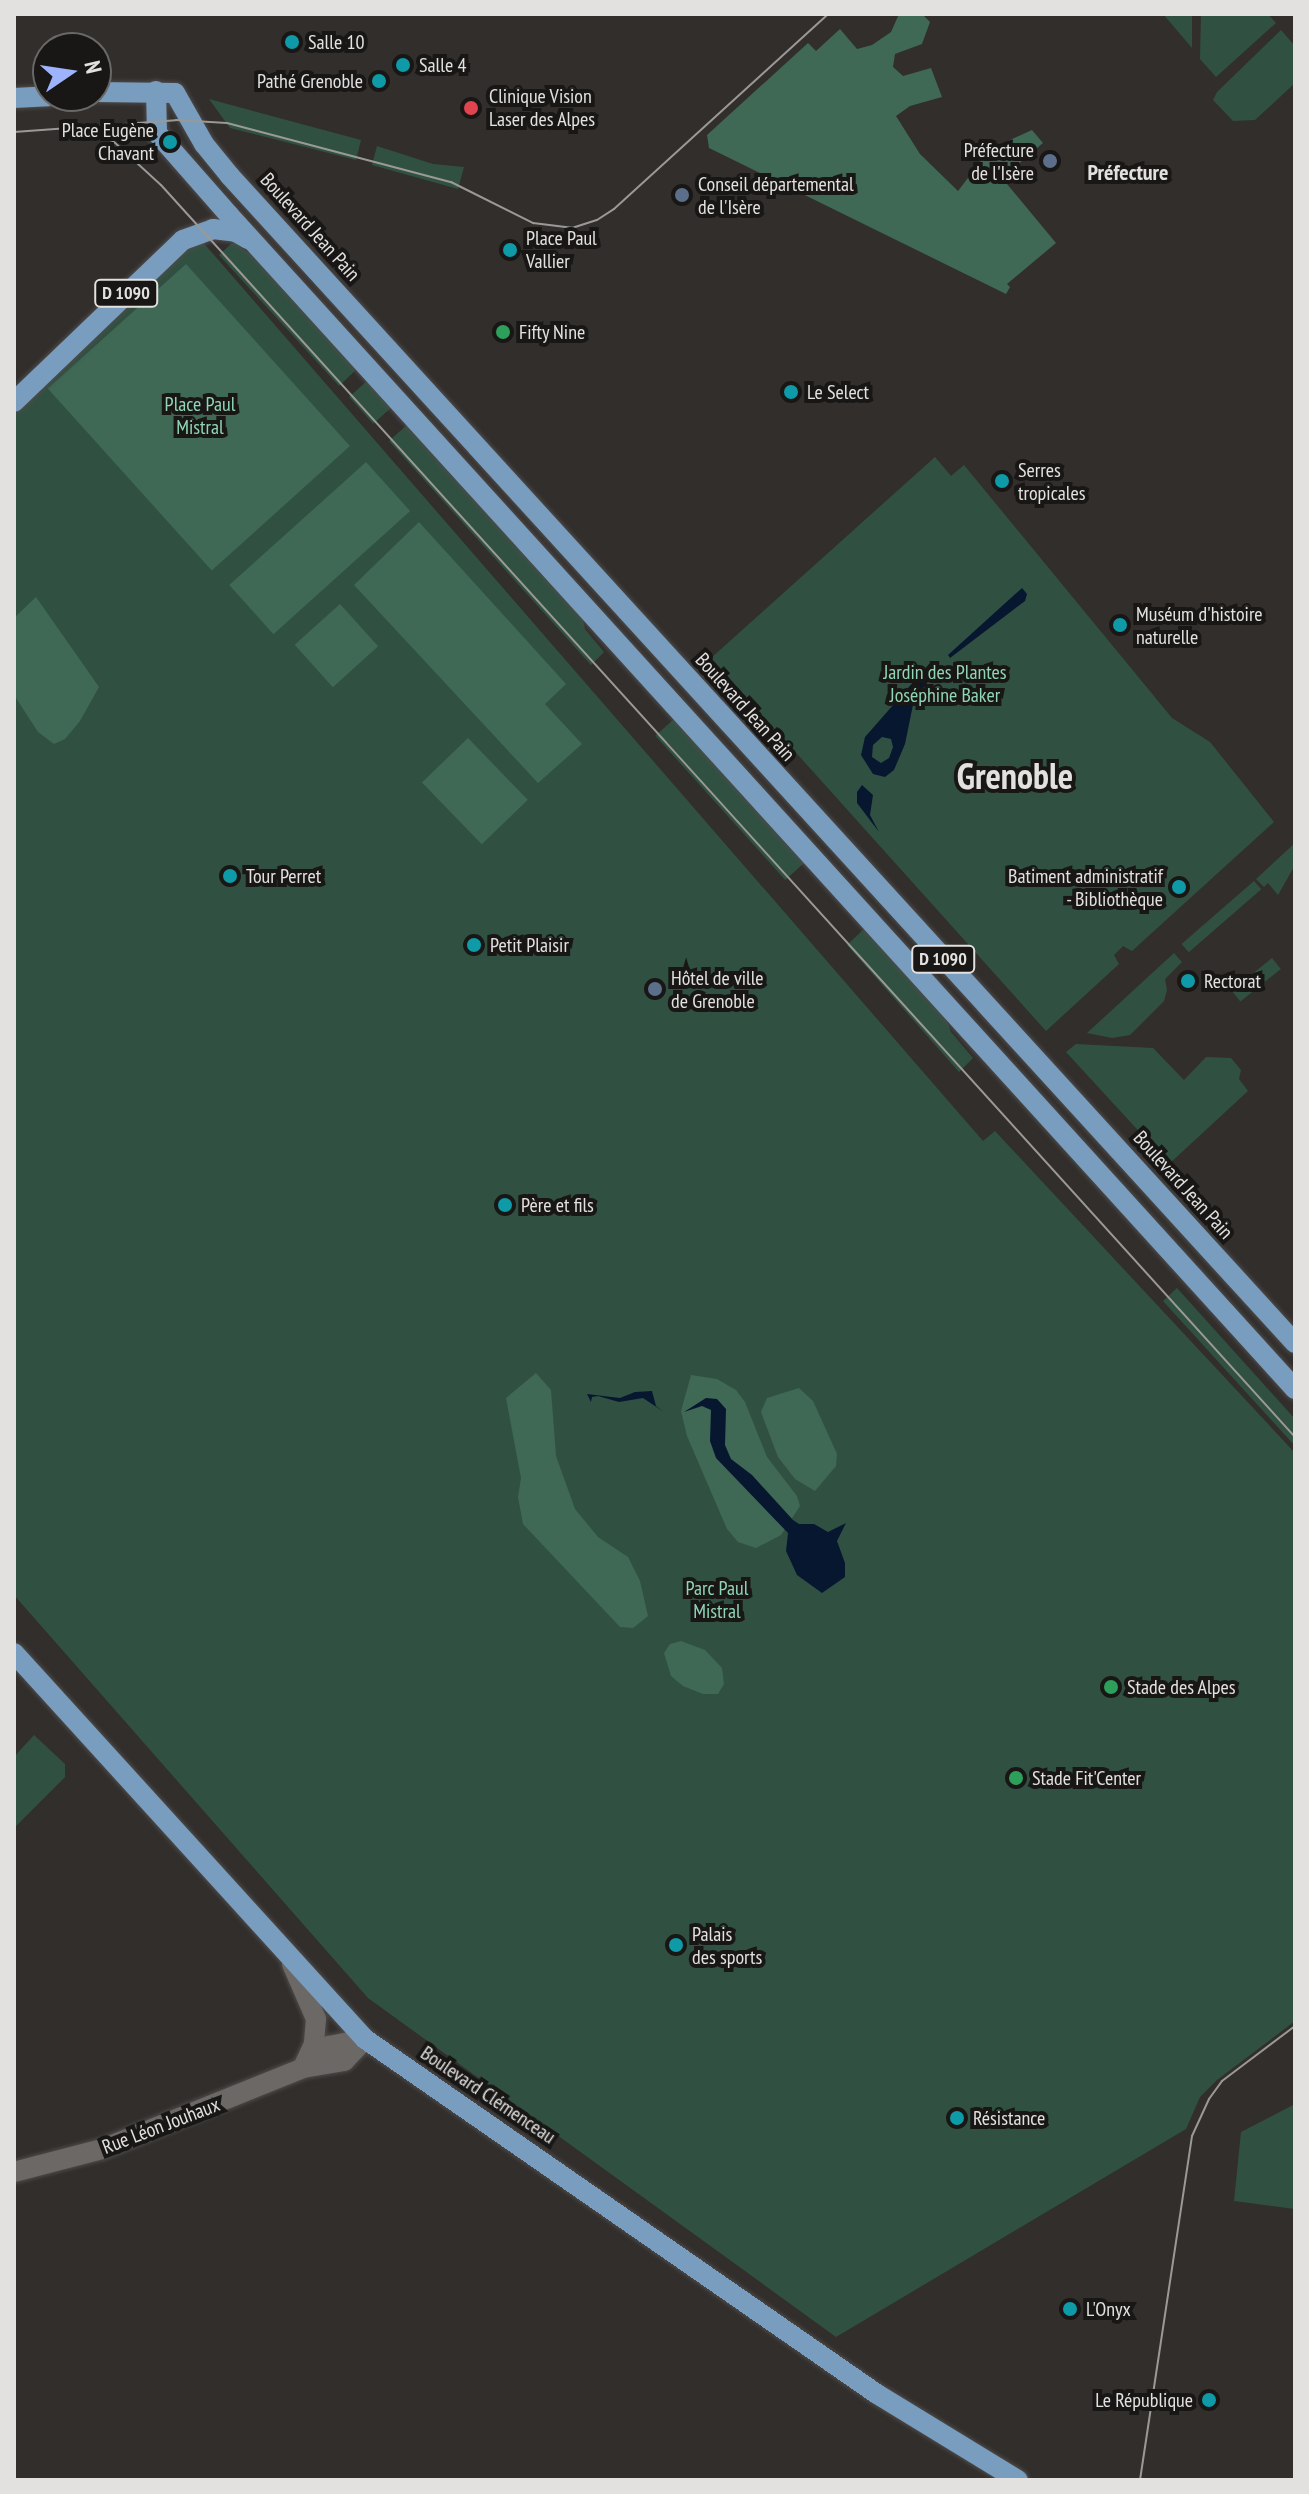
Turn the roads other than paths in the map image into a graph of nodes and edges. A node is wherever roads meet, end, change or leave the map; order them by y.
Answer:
1 (112, 92) edge
2 (166, 92) junction
3 (255, 243) junction
4 (14, 402) edge
5 (1295, 1343) edge
6 (1295, 1389) edge
7 (14, 1653) edge
8 (287, 1955) junction
9 (365, 2039) junction
10 (303, 2068) junction
11 (14, 2172) edge
12 (1018, 2480) edge

1 - 2 main road
2 - 3 main road
2 - 5 main road, Boulevard Jean Pain / D 1090
3 - 4 main road, D 1090
3 - 6 main road, D 1090
7 - 8 main road, Boulevard Clémenceau
8 - 9 main road, Boulevard Clémenceau
8 - 10 street
9 - 10 street, Rue Léon Jouhaux
9 - 12 main road, Boulevard Clémenceau
10 - 11 street, Rue Léon Jouhaux

